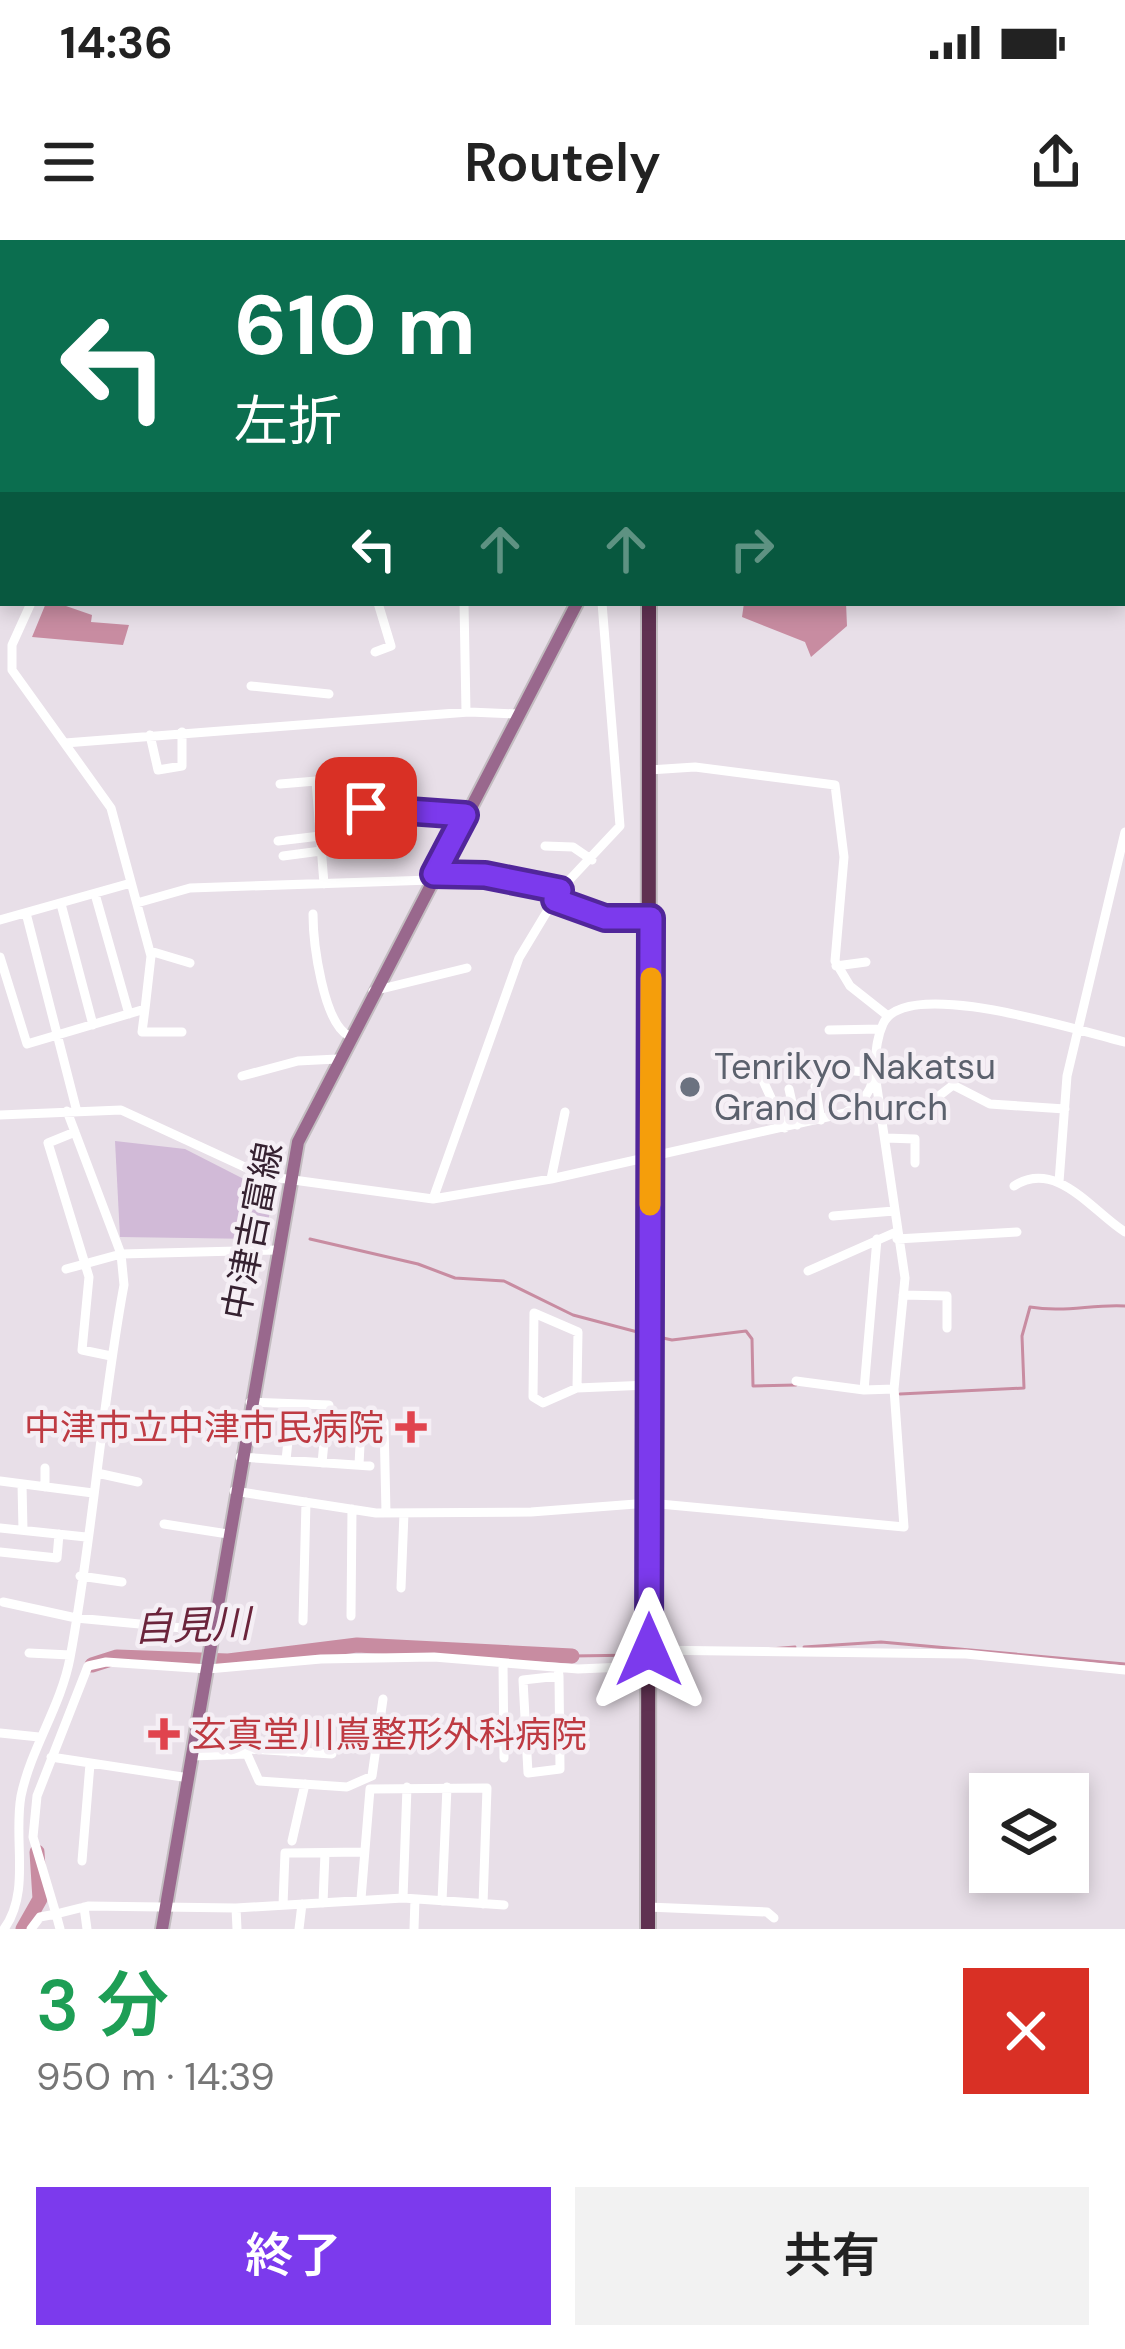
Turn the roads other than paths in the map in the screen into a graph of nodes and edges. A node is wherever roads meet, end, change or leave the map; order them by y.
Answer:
1 (30, 606) edge
2 (379, 606) edge
3 (464, 606) edge
4 (575, 606) edge
5 (602, 606) edge
6 (649, 606) edge
7 (375, 652) dead end
8 (251, 686) dead end
9 (304, 693) junction
10 (329, 694) dead end
11 (466, 712) junction
12 (518, 714) junction
13 (305, 723) junction
14 (182, 732) junction
15 (150, 735) junction
16 (65, 743) junction
17 (649, 770) junction
18 (280, 784) dead end
19 (465, 815) junction
20 (319, 820) junction
21 (1125, 832) edge
22 (320, 836) junction
23 (278, 841) dead end
24 (545, 846) dead end
25 (322, 851) junction
26 (283, 856) dead end
27 (592, 860) junction
28 (432, 877) junction
29 (131, 883) junction
30 (324, 884) junction
31 (95, 894) junction
32 (558, 895) junction
33 (137, 903) junction
34 (61, 904) junction
35 (26, 913) junction
36 (313, 914) dead end
37 (651, 918) junction
38 (0, 920) edge
39 (150, 951) junction
40 (0, 957) edge
41 (866, 962) dead end
42 (190, 963) dead end
43 (836, 967) junction
44 (467, 968) dead end
45 (373, 992) junction
46 (145, 1010) junction
47 (129, 1014) junction
48 (888, 1016) junction
49 (93, 1024) junction
50 (881, 1029) junction
51 (829, 1030) dead end
52 (182, 1032) dead end
53 (1082, 1032) junction
54 (58, 1035) junction
55 (349, 1036) junction
56 (1125, 1042) edge
57 (337, 1059) junction
58 (832, 1069) dead end
59 (759, 1072) dead end
60 (242, 1076) dead end
61 (877, 1077) junction
62 (815, 1086) dead end
63 (789, 1089) dead end
64 (883, 1107) junction
65 (71, 1109) junction
66 (1065, 1109) junction
67 (565, 1112) dead end
68 (0, 1115) edge
69 (821, 1120) junction
70 (791, 1127) junction
71 (75, 1132) junction
72 (886, 1138) junction
73 (650, 1158) junction
74 (915, 1163) dead end
75 (551, 1179) junction
76 (289, 1181) junction
77 (1059, 1182) junction
78 (1014, 1186) dead end
79 (433, 1199) junction
80 (894, 1211) junction
81 (833, 1216) dead end
82 (1017, 1232) dead end
83 (1125, 1232) edge
84 (897, 1235) junction
85 (877, 1239) junction
86 (277, 1250) junction
87 (121, 1255) junction
88 (85, 1264) junction
89 (66, 1269) dead end
90 (808, 1271) dead end
91 (903, 1295) junction
92 (947, 1328) dead end
93 (111, 1356) junction
94 (796, 1381) dead end
95 (649, 1385) junction
96 (577, 1388) junction
97 (894, 1389) junction
98 (864, 1390) junction
99 (250, 1402) junction
100 (329, 1405) dead end
101 (384, 1422) dead end
102 (287, 1441) dead end
103 (323, 1442) dead end
104 (360, 1444) dead end
105 (240, 1457) junction
106 (286, 1460) junction
107 (322, 1463) junction
108 (45, 1468) dead end
109 (97, 1473) junction
110 (0, 1481) edge
111 (138, 1482) dead end
112 (22, 1484) junction
113 (45, 1486) junction
114 (234, 1491) junction
115 (94, 1493) junction
116 (306, 1502) junction
117 (649, 1503) junction
118 (352, 1509) junction
119 (386, 1513) junction
120 (404, 1513) junction
121 (164, 1524) dead end
122 (0, 1528) edge
123 (23, 1530) junction
124 (59, 1534) junction
125 (228, 1534) junction
126 (86, 1537) junction
127 (0, 1552) edge
128 (80, 1576) junction
129 (122, 1582) dead end
130 (401, 1588) dead end
131 (3, 1602) edge
132 (351, 1616) dead end
133 (76, 1618) junction
134 (303, 1621) dead end
135 (214, 1631) junction
136 (29, 1653) dead end
137 (70, 1655) junction
138 (649, 1658) junction
139 (502, 1664) junction
140 (208, 1669) junction
141 (1125, 1670) edge
142 (558, 1672) junction
143 (383, 1699) dead end
144 (289, 1718) dead end
145 (0, 1733) edge
146 (39, 1737) junction
147 (288, 1751) junction
148 (247, 1754) junction
149 (332, 1754) dead end
150 (193, 1756) junction
151 (51, 1757) junction
152 (504, 1758) dead end
153 (90, 1764) junction
154 (189, 1778) junction
155 (305, 1784) junction
156 (447, 1786) junction
157 (406, 1787) junction
158 (292, 1840) dead end
159 (325, 1852) junction
160 (363, 1852) junction
161 (82, 1861) dead end
162 (39, 1862) junction
163 (17, 1863) junction
164 (409, 1898) junction
165 (361, 1899) junction
166 (442, 1900) junction
167 (322, 1903) junction
168 (302, 1904) junction
169 (483, 1904) junction
170 (283, 1905) junction
171 (505, 1905) dead end
172 (85, 1907) junction
173 (648, 1907) junction
174 (236, 1908) junction
175 (165, 1910) junction
176 (56, 1914) junction
177 (774, 1918) dead end
178 (4, 1929) edge
179 (31, 1929) edge
180 (60, 1929) edge
181 (87, 1929) edge
182 (162, 1929) edge
183 (237, 1929) edge
184 (299, 1929) edge
185 (414, 1929) edge
186 (648, 1929) edge

1 - 16 street
2 - 7 street
3 - 11 street
4 - 12 main road, 中津吉富線
5 - 27 street
6 - 17 highway
8 - 9 street
9 - 10 street
9 - 13 street
11 - 12 street
11 - 13 street
12 - 19 main road, 中津吉富線
13 - 14 street
14 - 15 street
14 - 15 street
15 - 16 street
16 - 29 street
17 - 37 highway
17 - 43 street
18 - 20 street
19 - 20 street
19 - 28 main road, 中津吉富線
20 - 22 street
21 - 53 street
22 - 23 street
22 - 25 street
24 - 27 street
25 - 26 street
25 - 30 street
27 - 32 street
28 - 30 street
28 - 32 street
28 - 45 main road, 中津吉富線
29 - 31 street
29 - 33 street
30 - 33 street
31 - 34 street
31 - 47 street
32 - 37 street
32 - 79 street
33 - 39 street
34 - 35 street
34 - 49 street
35 - 38 street
35 - 54 street
36 - 55 street
37 - 73 highway
39 - 42 street
39 - 46 street
40 - 54 street
41 - 43 street
43 - 48 street
44 - 45 street
45 - 55 main road, 中津吉富線
46 - 47 street
46 - 52 street
47 - 49 street
48 - 50 street
48 - 53 street
49 - 54 street
50 - 51 street
50 - 61 street
53 - 56 street
53 - 66 street
54 - 65 street
55 - 57 main road, 中津吉富線
57 - 60 street
57 - 76 main road, 中津吉富線
58 - 61 street
59 - 70 street
61 - 64 street
61 - 69 street
62 - 69 street
63 - 70 street
64 - 66 street
64 - 72 street
65 - 68 street
65 - 71 street
65 - 76 street
66 - 77 street
67 - 75 street
69 - 70 street
70 - 73 street
71 - 87 street
71 - 88 street
72 - 74 street
72 - 80 street
73 - 75 street
73 - 95 highway
75 - 79 street
76 - 79 street
76 - 86 main road, 中津吉富線
77 - 78 street
77 - 83 street
80 - 81 street
80 - 84 street
82 - 84 street
84 - 85 street
84 - 91 street
85 - 90 street
85 - 98 street
86 - 87 street
86 - 99 main road, 中津吉富線
87 - 88 street
87 - 93 street
88 - 89 street
88 - 93 street
91 - 92 street
91 - 97 street
93 - 109 street
94 - 98 street
95 - 96 street
95 - 117 highway
96 - 96 street
97 - 98 street
97 - 117 street
99 - 100 street
99 - 105 main road, 中津吉富線
101 - 119 street
102 - 106 street
103 - 107 street
104 - 107 street
105 - 106 street
105 - 114 main road, 中津吉富線
106 - 107 street
108 - 113 street
109 - 111 street
109 - 115 street
110 - 112 street
112 - 113 street
112 - 123 street
113 - 115 street
114 - 116 street
114 - 125 main road, 中津吉富線
115 - 126 street
116 - 118 street
116 - 134 street
117 - 120 street
117 - 138 highway
118 - 119 street
118 - 132 street
119 - 120 street
120 - 130 street
121 - 125 street
122 - 123 street
123 - 124 street
124 - 126 street
124 - 127 street
125 - 135 main road, 中津吉富線
126 - 128 street
128 - 129 street
128 - 133 street
131 - 133 street
133 - 135 street
133 - 137 street
135 - 140 main road, 中津吉富線
136 - 137 street
137 - 146 street
138 - 141 street
138 - 142 street
138 - 173 highway
139 - 140 street
139 - 142 street
139 - 152 street
140 - 150 main road, 中津吉富線
140 - 151 street
142 - 142 street
143 - 155 street
144 - 147 street
145 - 146 street
146 - 163 street
147 - 148 street
147 - 149 street
148 - 150 street
148 - 155 street
150 - 154 main road, 中津吉富線
151 - 153 street
151 - 162 street
153 - 154 street
153 - 161 street
154 - 175 main road, 中津吉富線
155 - 158 street
156 - 157 street
156 - 166 street
156 - 169 street
157 - 160 street
157 - 164 street
159 - 160 street
159 - 167 street
159 - 170 street
160 - 165 street
162 - 163 street
162 - 176 street
163 - 178 street
164 - 165 street
164 - 166 street
164 - 185 street
165 - 167 street
166 - 169 street
167 - 168 street
168 - 170 street
168 - 184 street
169 - 171 street
170 - 174 street
172 - 175 street
172 - 176 street
172 - 181 street
173 - 177 street
173 - 186 highway
174 - 175 street
174 - 183 street
175 - 182 main road, 中津吉富線
176 - 179 street
176 - 180 street

